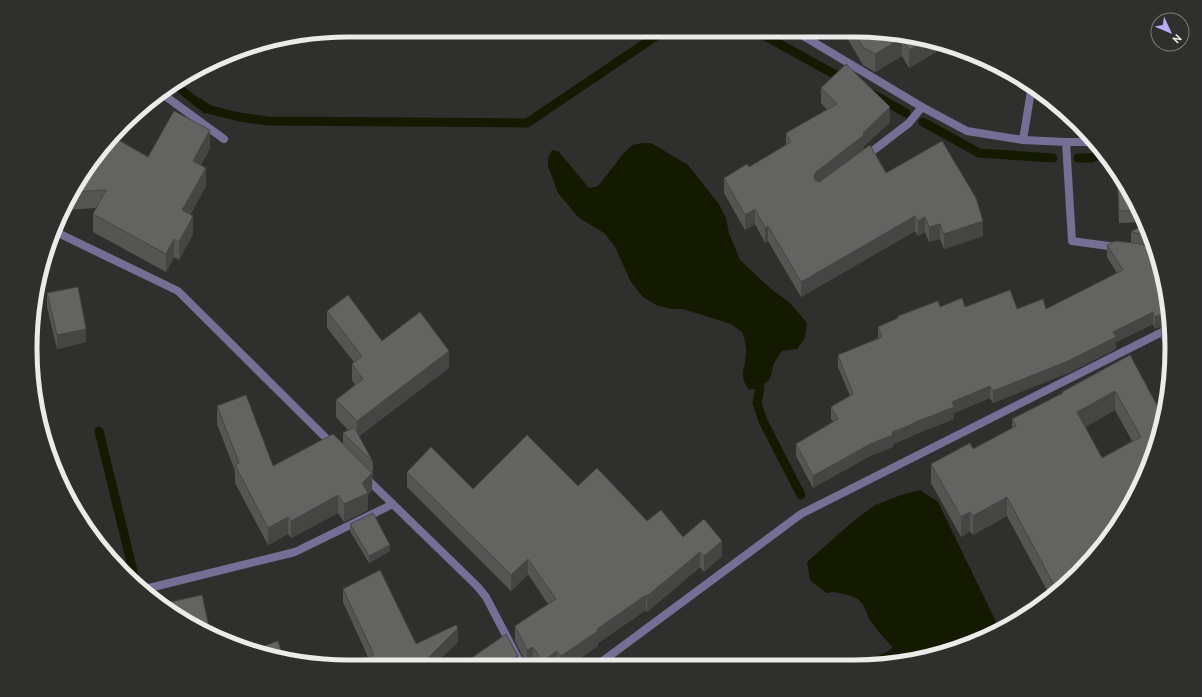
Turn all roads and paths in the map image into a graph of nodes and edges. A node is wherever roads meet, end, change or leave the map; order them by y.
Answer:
1 (805, 37) edge
2 (1031, 92) edge
3 (165, 96) edge
4 (922, 107) junction
5 (224, 139) dead end
6 (1023, 140) junction
7 (1066, 142) junction
8 (1087, 142) edge
9 (861, 159) edge
10 (59, 234) edge
11 (1122, 248) edge
12 (1164, 331) edge
13 (342, 454) edge
14 (359, 470) edge
15 (393, 504) junction
16 (149, 588) edge
17 (519, 660) edge
18 (604, 660) edge

1 - 4 street
2 - 6 street
3 - 5 street
4 - 6 street
4 - 9 street
6 - 7 street
7 - 8 street
7 - 11 street
10 - 13 street
12 - 18 street
14 - 15 street
15 - 16 street
15 - 17 street

